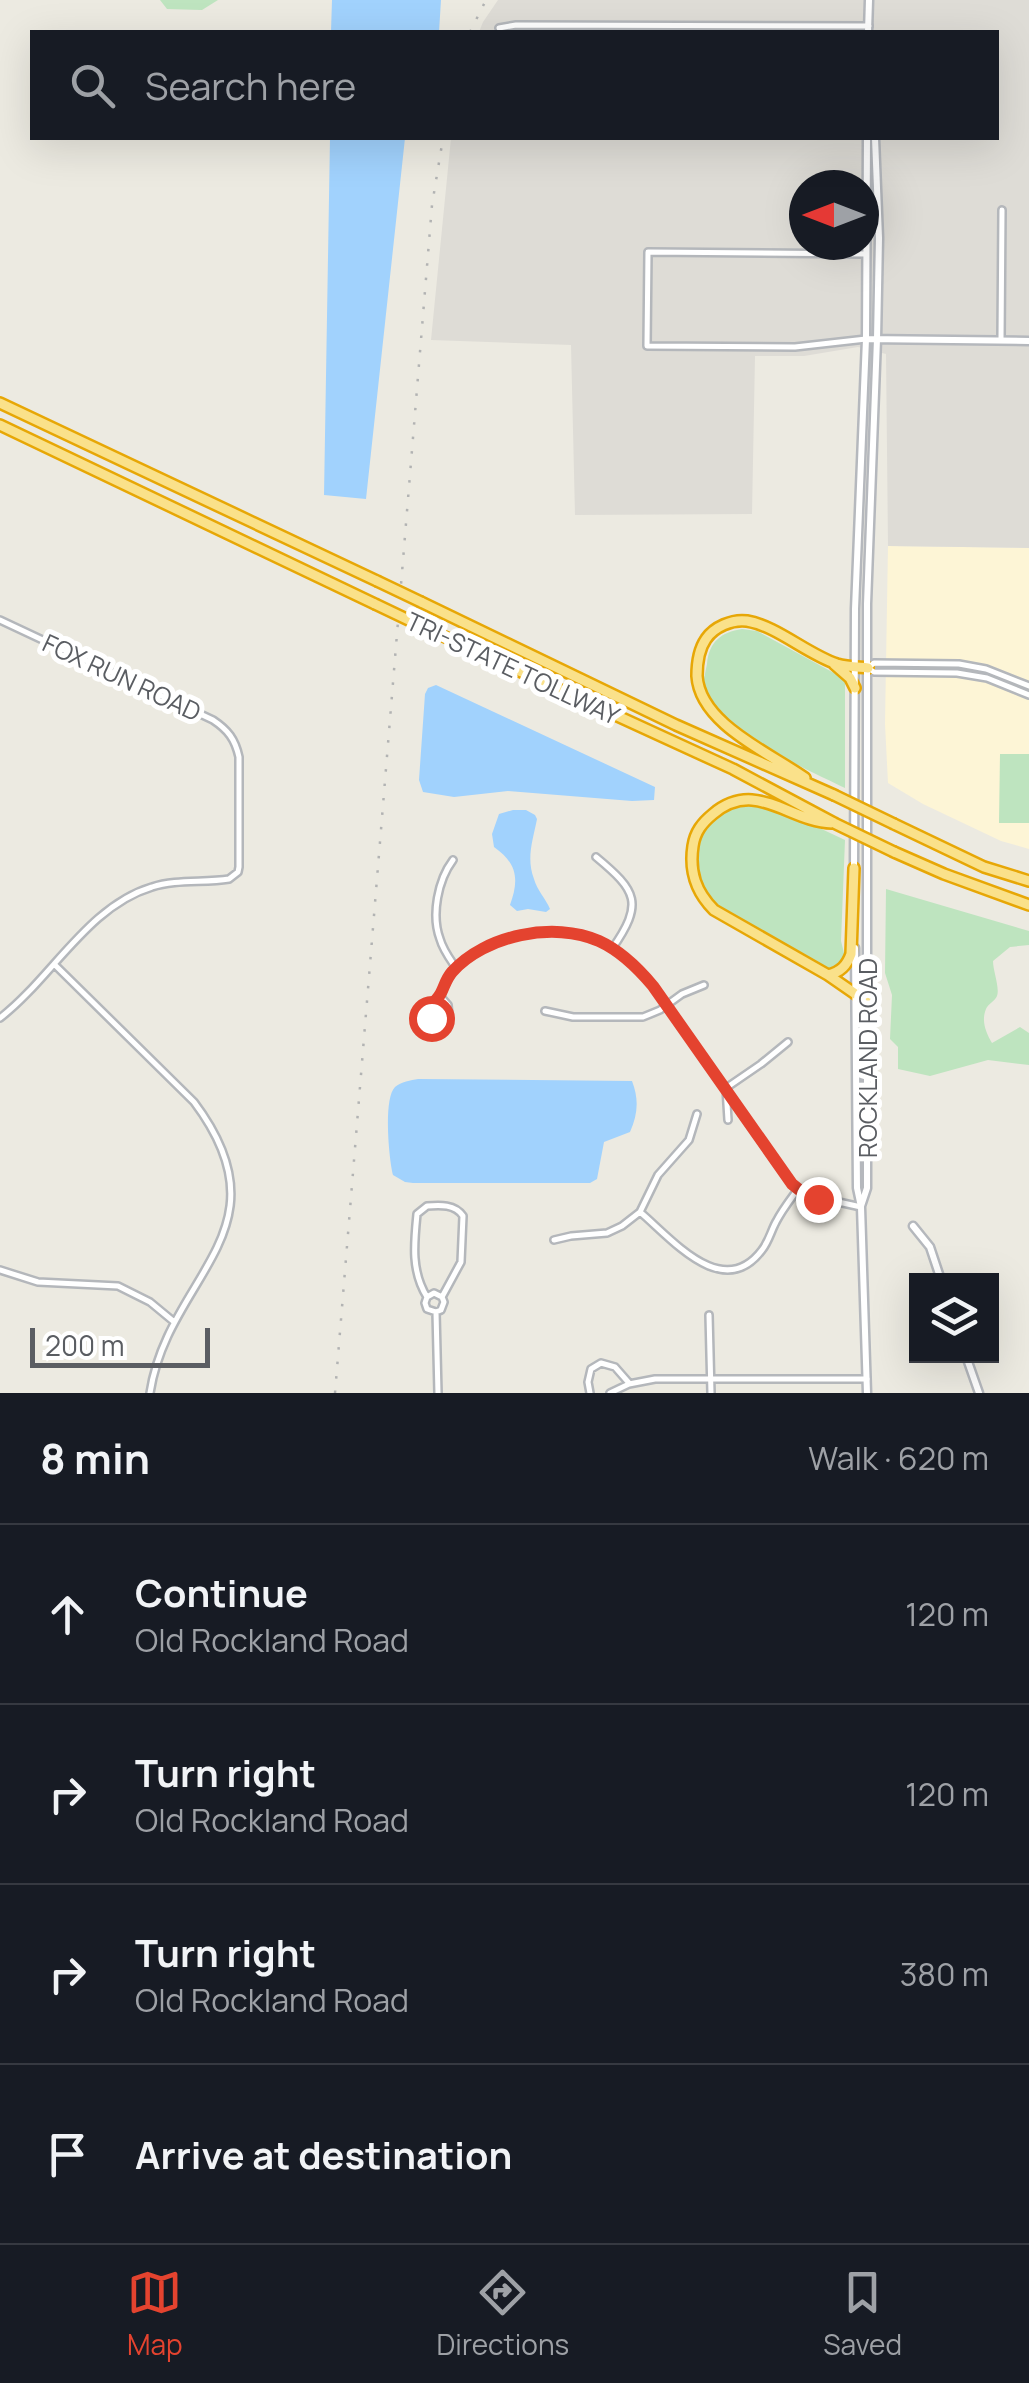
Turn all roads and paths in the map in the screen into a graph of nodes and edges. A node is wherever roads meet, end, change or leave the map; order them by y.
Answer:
1 (869, 0) edge
2 (500, 28) dead end
3 (587, 29) edge
4 (869, 30) edge
5 (867, 140) edge
6 (876, 140) edge
7 (867, 170) edge
8 (1002, 210) dead end
9 (789, 253) edge
10 (866, 260) edge
11 (866, 339) junction
12 (877, 340) junction
13 (1001, 340) junction
14 (1029, 341) edge
15 (0, 402) edge
16 (0, 424) edge
17 (0, 620) edge
18 (832, 662) junction
19 (922, 664) junction
20 (962, 665) junction
21 (854, 667) junction
22 (868, 668) junction
23 (922, 672) junction
24 (961, 673) junction
25 (996, 678) junction
26 (1029, 686) edge
27 (854, 688) junction
28 (1029, 695) edge
29 (829, 793) junction
30 (834, 823) junction
31 (596, 856) dead end
32 (452, 860) dead end
33 (854, 868) junction
34 (1029, 881) edge
35 (1029, 905) edge
36 (612, 949) junction
37 (54, 964) junction
38 (456, 968) junction
39 (828, 975) junction
40 (704, 986) dead end
41 (855, 994) junction
42 (440, 996) junction
43 (867, 1002) junction
44 (666, 1004) junction
45 (545, 1011) dead end
46 (0, 1018) edge
47 (788, 1042) dead end
48 (726, 1088) junction
49 (697, 1114) dead end
50 (728, 1120) dead end
51 (798, 1190) junction
52 (861, 1207) junction
53 (640, 1212) junction
54 (913, 1226) dead end
55 (554, 1240) dead end
56 (0, 1270) edge
57 (939, 1273) edge
58 (442, 1296) junction
59 (427, 1297) junction
60 (436, 1312) junction
61 (710, 1316) dead end
62 (174, 1321) junction
63 (968, 1363) edge
64 (711, 1379) junction
65 (867, 1379) junction
66 (629, 1384) junction
67 (150, 1393) edge
68 (438, 1393) edge
69 (590, 1393) edge
70 (610, 1393) edge
71 (711, 1393) edge
72 (867, 1393) edge
73 (979, 1393) edge

1 - 4 main road
2 - 3 street
3 - 4 street
5 - 7 main road, ROCKLAND ROAD
6 - 12 main road, ROCKLAND ROAD
8 - 13 street
9 - 11 street
10 - 11 main road, ROCKLAND ROAD
11 - 12 main road
11 - 21 main road, ROCKLAND ROAD
12 - 13 main road
12 - 22 main road, ROCKLAND ROAD
13 - 14 main road
15 - 29 highway, TRI-STATE TOLLWAY, bridge
16 - 30 highway, TRI-STATE TOLLWAY, bridge
17 - 37 street, FOX RUN ROAD
18 - 21 highway
18 - 27 highway
18 - 29 highway
19 - 20 street
19 - 22 street
19 - 23 street
20 - 24 street
20 - 25 street
21 - 22 highway
21 - 27 main road, ROCKLAND ROAD
22 - 23 street
22 - 43 main road, ROCKLAND ROAD
23 - 24 street
24 - 25 street
25 - 26 street
25 - 28 street
27 - 33 main road, ROCKLAND ROAD
29 - 34 highway, TRI-STATE TOLLWAY, bridge
30 - 35 highway, TRI-STATE TOLLWAY, bridge
30 - 39 highway
31 - 36 street
32 - 38 street
33 - 39 highway
33 - 41 main road, ROCKLAND ROAD
36 - 38 street
36 - 44 street
37 - 46 street, FOX RUN ROAD
37 - 62 street
38 - 42 street
39 - 41 highway
40 - 44 street
41 - 43 highway
41 - 52 main road, ROCKLAND ROAD
42 - 42 street
43 - 52 main road, ROCKLAND ROAD
44 - 45 street
44 - 48 street
47 - 48 street
48 - 50 street
48 - 51 street
49 - 53 street
51 - 52 street
51 - 53 street
52 - 65 main road
53 - 55 street
54 - 57 main road
56 - 62 street
58 - 59 street
58 - 59 street
58 - 60 street
59 - 60 street
60 - 68 street
61 - 64 street
62 - 67 street
63 - 73 main road
64 - 65 street
64 - 66 street
64 - 71 street
65 - 72 main road
66 - 69 street
66 - 70 street

